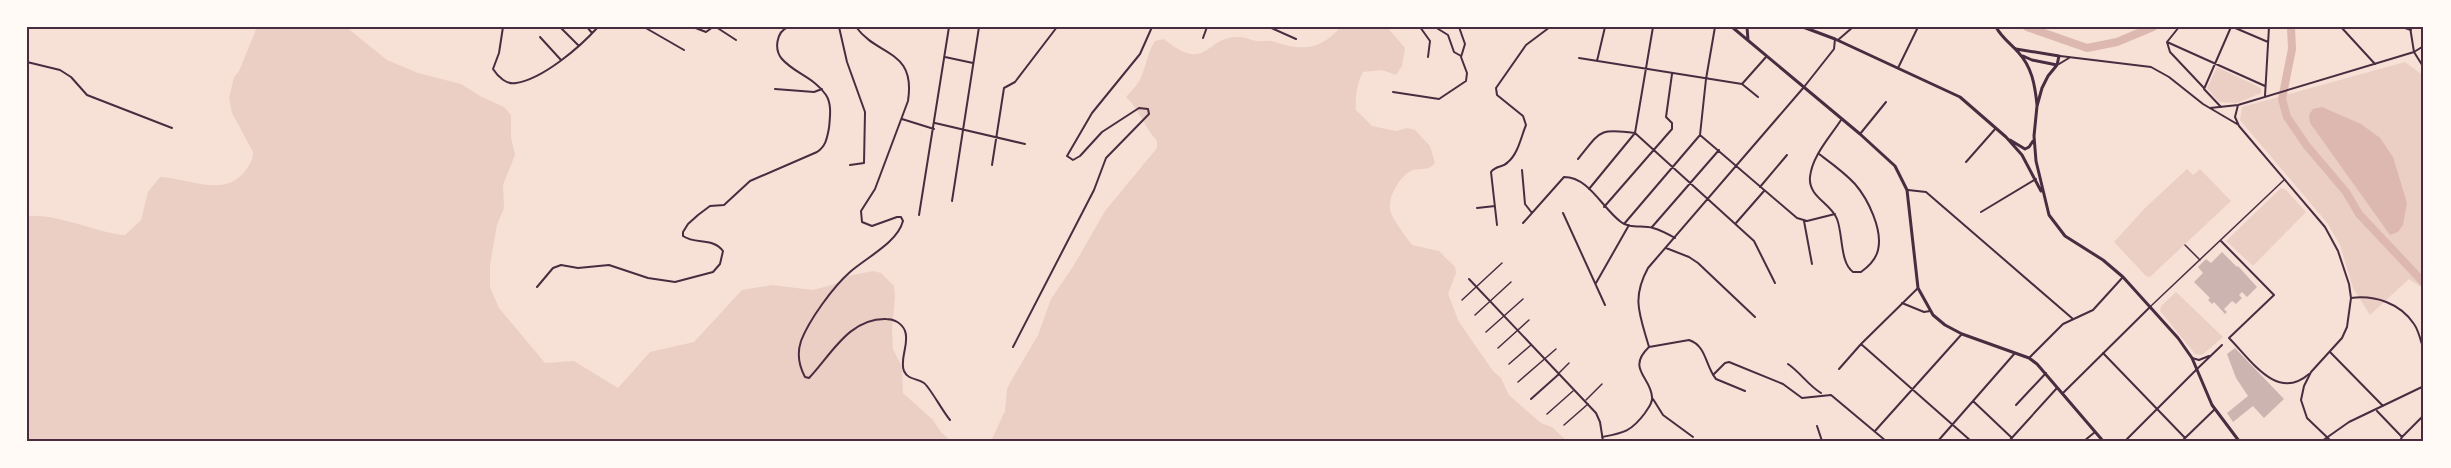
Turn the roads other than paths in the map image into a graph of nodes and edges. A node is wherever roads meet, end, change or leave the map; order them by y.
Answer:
1 (503, 27) edge
2 (560, 27) edge
3 (587, 27) edge
4 (598, 27) edge
5 (644, 27) edge
6 (693, 27) edge
7 (715, 27) edge
8 (788, 27) edge
9 (839, 27) edge
10 (856, 27) edge
11 (950, 27) edge
12 (979, 27) edge
13 (1057, 27) edge
14 (1152, 27) edge
15 (1207, 27) edge
16 (1269, 27) edge
17 (1420, 27) edge
18 (1435, 27) edge
19 (1459, 27) edge
20 (1550, 27) edge
21 (1605, 27) edge
22 (1653, 27) edge
23 (1715, 27) edge
24 (1732, 27) edge
25 (1747, 27) edge
26 (1806, 27) edge
27 (1853, 27) edge
28 (1918, 27) edge
29 (1996, 27) edge
30 (2179, 27) edge
31 (2232, 27) edge
32 (2269, 27) edge
33 (2341, 27) edge
34 (2402, 27) edge
35 (2410, 29) edge
36 (592, 33) junction
37 (2424, 35) edge
38 (540, 37) dead end
39 (1203, 38) dead end
40 (1296, 39) dead end
41 (736, 40) dead end
42 (1748, 40) junction
43 (1837, 40) junction
44 (2166, 42) junction
45 (2268, 42) junction
46 (579, 46) junction
47 (2016, 49) junction
48 (684, 50) dead end
49 (2414, 52) junction
50 (1461, 56) junction
51 (1767, 56) junction
52 (2022, 56) junction
53 (2058, 56) junction
54 (945, 57) junction
55 (1428, 57) dead end
56 (1579, 58) dead end
57 (2069, 58) junction
58 (561, 60) junction
59 (1597, 61) junction
60 (27, 62) edge
61 (973, 63) junction
62 (2216, 64) junction
63 (2375, 64) junction
64 (2057, 65) junction
65 (2424, 68) edge
66 (1648, 69) junction
67 (1898, 69) junction
68 (1672, 74) junction
69 (1706, 79) junction
70 (1742, 84) junction
71 (2265, 86) junction
72 (1804, 87) junction
73 (775, 89) dead end
74 (822, 89) junction
75 (2204, 89) junction
76 (1393, 92) dead end
77 (2265, 96) junction
78 (1758, 98) dead end
79 (1886, 102) dead end
80 (2238, 105) junction
81 (2037, 106) junction
82 (2221, 107) junction
83 (2210, 108) junction
84 (901, 119) junction
85 (1842, 119) junction
86 (935, 123) junction
87 (2239, 126) junction
88 (172, 128) dead end
89 (1996, 128) junction
90 (934, 129) junction
91 (962, 129) junction
92 (1635, 133) junction
93 (1860, 134) junction
94 (1700, 135) junction
95 (2034, 136) junction
96 (2006, 137) junction
97 (996, 138) junction
98 (1025, 144) dead end
99 (1719, 150) junction
100 (1654, 151) junction
101 (1819, 154) junction
102 (1787, 155) dead end
103 (1578, 159) dead end
104 (1966, 162) dead end
105 (850, 165) dead end
106 (992, 165) dead end
107 (1737, 165) junction
108 (1672, 166) junction
109 (1521, 170) dead end
110 (2036, 179) junction
111 (2284, 180) junction
112 (1691, 182) junction
113 (1760, 187) junction
114 (1589, 189) junction
115 (1907, 190) junction
116 (1764, 191) junction
117 (1709, 198) junction
118 (2044, 198) junction
119 (952, 201) dead end
120 (1495, 206) junction
121 (1477, 208) dead end
122 (1604, 208) junction
123 (1981, 212) dead end
124 (1532, 213) junction
125 (1563, 213) dead end
126 (1835, 214) junction
127 (919, 215) dead end
128 (1803, 221) junction
129 (1523, 223) dead end
130 (1736, 223) junction
131 (1497, 225) dead end
132 (1624, 225) junction
133 (1629, 225) junction
134 (1653, 227) junction
135 (1675, 238) junction
136 (2221, 241) junction
137 (2186, 245) dead end
138 (1666, 248) junction
139 (2201, 261) junction
140 (1502, 263) dead end
141 (1812, 264) dead end
142 (2122, 277) junction
143 (1469, 279) dead end
144 (1511, 282) dead end
145 (1775, 283) dead end
146 (1595, 284) junction
147 (537, 287) dead end
148 (1476, 287) junction
149 (1918, 288) junction
150 (1523, 298) dead end
151 (2351, 298) junction
152 (1462, 300) dead end
153 (1490, 301) junction
154 (1902, 303) junction
155 (1605, 305) dead end
156 (2151, 306) junction
157 (1930, 310) junction
158 (1475, 315) dead end
159 (1504, 316) junction
160 (1755, 316) dead end
161 (2073, 319) junction
162 (1529, 321) dead end
163 (1518, 330) junction
164 (1486, 332) dead end
165 (1962, 334) junction
166 (1531, 344) junction
167 (1861, 344) junction
168 (2222, 345) dead end
169 (1013, 347) dead end
170 (1648, 347) junction
171 (1498, 348) dead end
172 (1556, 349) dead end
173 (2424, 351) edge
174 (2330, 352) junction
175 (2103, 353) junction
176 (2014, 354) junction
177 (2211, 355) junction
178 (1545, 358) junction
179 (2029, 358) junction
180 (2192, 358) junction
181 (1569, 363) dead end
182 (1509, 364) dead end
183 (1788, 364) dead end
184 (1839, 369) dead end
185 (2197, 369) junction
186 (2311, 372) junction
187 (2046, 373) junction
188 (1559, 374) junction
189 (1713, 375) junction
190 (1518, 382) dead end
191 (1602, 384) dead end
192 (2424, 386) edge
193 (2057, 388) junction
194 (1912, 389) junction
195 (1574, 390) junction
196 (1745, 391) dead end
197 (1822, 394) junction
198 (2063, 394) junction
199 (1531, 399) dead end
200 (1653, 399) junction
201 (1973, 401) junction
202 (1586, 402) junction
203 (2016, 405) dead end
204 (2383, 406) junction
205 (2157, 409) junction
206 (2214, 409) junction
207 (2376, 410) junction
208 (1547, 414) dead end
209 (2424, 416) edge
210 (950, 420) dead end
211 (1953, 424) junction
212 (1564, 425) dead end
213 (1817, 426) dead end
214 (1875, 431) junction
215 (2095, 432) junction
216 (1602, 437) junction
217 (1694, 437) dead end
218 (2327, 437) junction
219 (2402, 437) junction
220 (2010, 440) edge
221 (2185, 440) edge
222 (1603, 441) edge
223 (1822, 441) edge
224 (1886, 441) edge
225 (1938, 441) edge
226 (1971, 441) edge
227 (2084, 441) edge
228 (2103, 441) edge
229 (2125, 441) edge
230 (2239, 441) edge
231 (2322, 441) edge
232 (2331, 441) edge
233 (2400, 441) edge

1 - 58 street
2 - 46 street
3 - 36 street
4 - 36 street
5 - 48 street
6 - 7 street
7 - 41 street
8 - 74 street
9 - 105 street
10 - 84 street
11 - 54 street
12 - 61 street
13 - 97 street
14 - 169 street
15 - 39 street
16 - 40 street
17 - 55 street
18 - 50 street
19 - 50 street
20 - 120 street
21 - 59 street
22 - 66 street
23 - 69 street
24 - 42 main road
25 - 42 main road
26 - 43 main road
27 - 43 street
28 - 67 street
29 - 47 main road
30 - 44 street
31 - 45 street
31 - 62 street
32 - 45 street
33 - 63 street
34 - 35 street
35 - 49 street
36 - 46 street
37 - 49 street
38 - 58 street
42 - 51 main road
43 - 67 main road
43 - 72 street
44 - 62 street
44 - 75 street
45 - 71 street
46 - 58 street
47 - 52 main road
47 - 53 main road
49 - 63 street
49 - 65 street
50 - 76 street
51 - 70 street
51 - 72 main road
52 - 64 main road
52 - 81 main road
53 - 57 street
53 - 64 main road
54 - 61 street
54 - 86 street
56 - 59 street
57 - 64 street
57 - 83 street
59 - 66 street
60 - 88 street
61 - 91 street
62 - 71 street
62 - 75 street
63 - 77 street
64 - 81 main road
66 - 68 street
66 - 92 street
67 - 89 main road
68 - 69 street
68 - 100 street
69 - 70 street
69 - 94 street
70 - 78 street
71 - 77 street
72 - 85 main road
72 - 107 street
73 - 74 street
74 - 147 street
75 - 82 street
77 - 80 street
79 - 93 street
80 - 82 street
80 - 87 street
81 - 95 main road
82 - 83 street
83 - 87 street
84 - 90 street
84 - 210 street
85 - 93 main road
85 - 101 street
86 - 90 street
86 - 91 street
87 - 111 street
89 - 96 main road
89 - 104 street
90 - 127 street
91 - 97 street
91 - 119 street
92 - 100 street
92 - 103 street
92 - 114 street
93 - 115 main road
94 - 99 street
94 - 108 street
95 - 96 main road
95 - 118 main road
96 - 110 main road
97 - 98 street
97 - 106 street
99 - 107 street
99 - 112 street
100 - 108 street
100 - 122 street
101 - 126 street
101 - 126 street
102 - 113 street
107 - 113 street
107 - 117 street
108 - 112 street
108 - 132 street
109 - 124 street
110 - 118 main road
110 - 123 street
111 - 136 street
111 - 151 street
112 - 117 street
112 - 134 street
113 - 116 street
114 - 122 street
114 - 124 street
115 - 149 main road
115 - 161 street
116 - 128 street
116 - 130 street
117 - 130 street
117 - 135 street
118 - 142 main road
120 - 121 street
120 - 131 street
122 - 132 street
124 - 129 street
125 - 146 street
126 - 128 street
128 - 141 street
130 - 145 street
132 - 133 street
133 - 134 street
133 - 146 street
134 - 135 street
135 - 138 street
136 - 139 street
136 - 186 street
137 - 139 street
138 - 160 street
138 - 170 street
139 - 156 street
140 - 148 street
142 - 156 main road
142 - 161 street
143 - 148 street
144 - 153 street
146 - 155 street
148 - 152 street
148 - 153 street
149 - 154 street
149 - 157 main road
150 - 159 street
151 - 173 street
151 - 174 street
153 - 158 street
153 - 159 street
154 - 157 street
154 - 167 street
156 - 175 street
156 - 180 main road
157 - 165 main road
159 - 163 street
159 - 164 street
161 - 179 street
162 - 163 street
163 - 166 street
163 - 171 street
165 - 176 main road
165 - 194 street
166 - 178 street
166 - 182 street
167 - 184 street
167 - 194 street
168 - 177 street
170 - 189 street
170 - 200 street
172 - 178 street
174 - 186 street
174 - 204 street
175 - 198 street
175 - 205 street
176 - 179 main road
176 - 201 street
177 - 180 street
177 - 185 street
178 - 188 street
178 - 190 street
179 - 187 main road
180 - 185 main road
181 - 188 street
183 - 197 street
185 - 205 street
185 - 206 main road
186 - 218 street
187 - 193 main road
187 - 203 street
188 - 195 street
188 - 199 street
189 - 196 street
189 - 197 street
191 - 202 street
192 - 204 street
193 - 198 main road
193 - 220 street
194 - 211 street
194 - 214 street
195 - 202 street
195 - 208 street
197 - 214 street
198 - 215 main road
200 - 216 street
200 - 217 street
201 - 211 street
201 - 220 street
202 - 212 street
202 - 216 street
204 - 207 street
205 - 221 street
205 - 229 street
206 - 221 street
206 - 230 main road
207 - 218 street
207 - 219 street
209 - 219 street
211 - 225 street
211 - 226 street
213 - 223 street
214 - 224 street
215 - 227 street
215 - 228 main road
216 - 222 street
218 - 231 street
218 - 232 street
219 - 233 street

